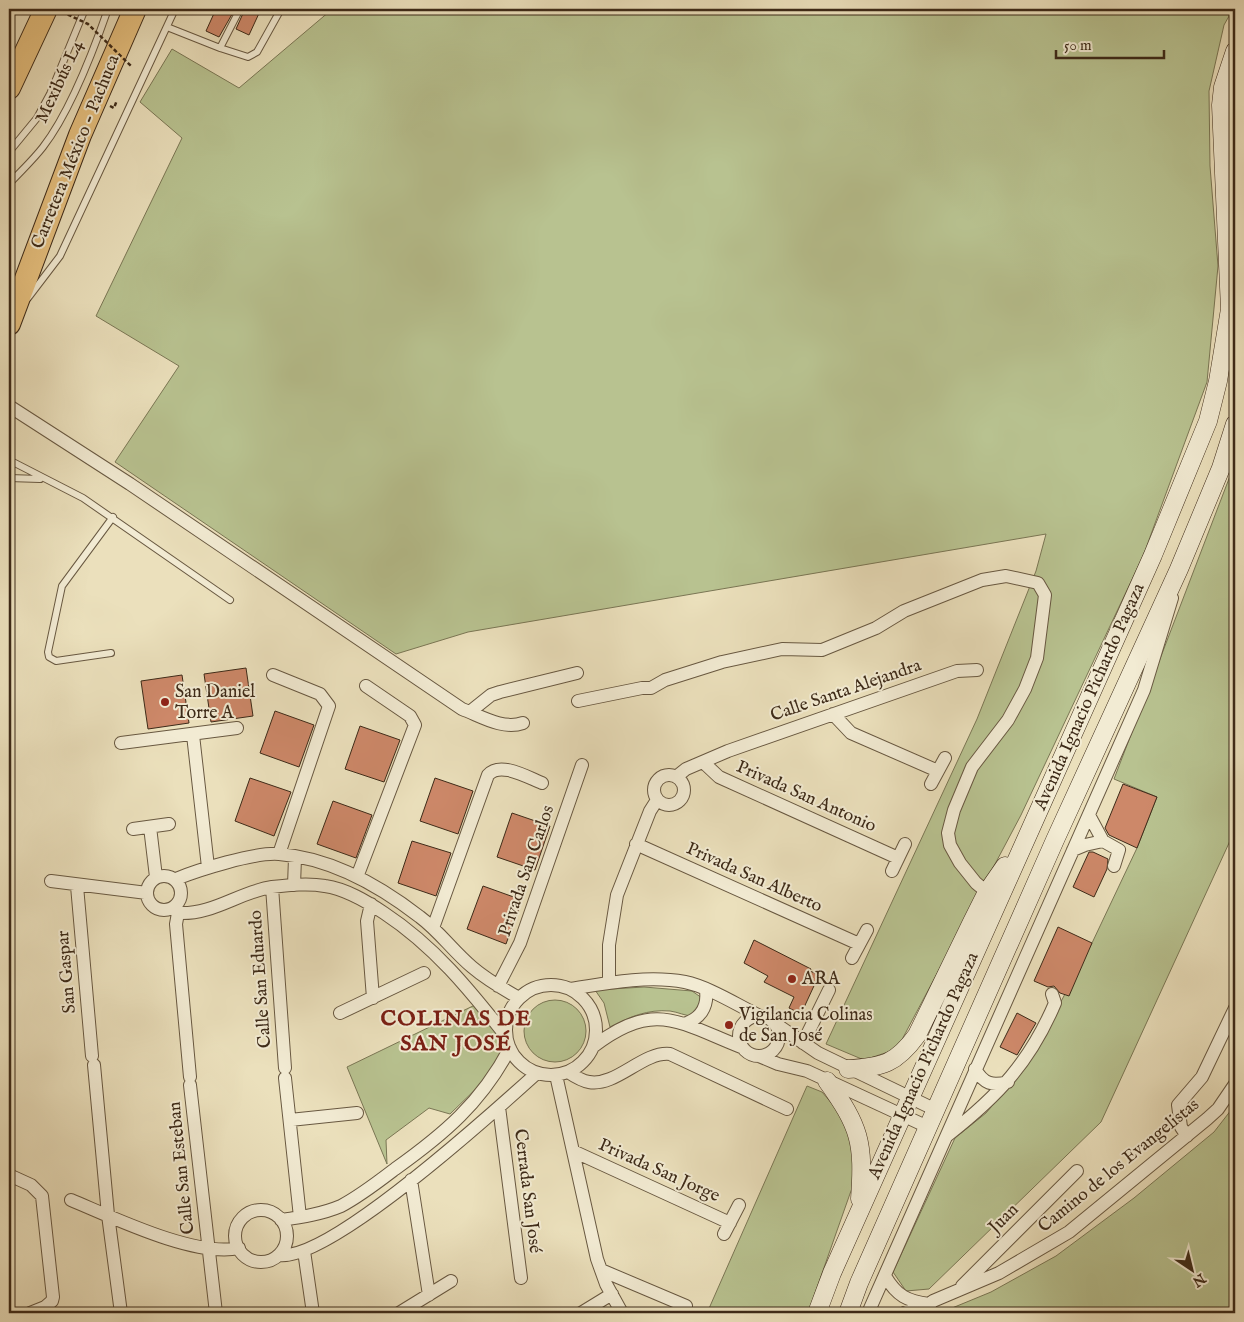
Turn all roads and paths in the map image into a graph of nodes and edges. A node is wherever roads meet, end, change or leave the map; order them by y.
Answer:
1 (46, 9) edge
2 (56, 9) edge
3 (85, 9) edge
4 (108, 9) edge
5 (135, 9) edge
6 (175, 9) edge
7 (240, 9) edge
8 (281, 9) edge
9 (167, 26) junction
10 (220, 48) junction
11 (1235, 52) edge
12 (131, 66) dead end
13 (9, 88) edge
14 (9, 152) edge
15 (1229, 162) edge
16 (9, 184) edge
17 (11, 318) edge
18 (9, 406) edge
19 (1235, 424) edge
20 (9, 460) edge
21 (9, 478) edge
22 (44, 479) junction
23 (113, 517) junction
24 (1179, 569) junction
25 (230, 600) dead end
26 (111, 653) dead end
27 (977, 670) dead end
28 (577, 672) dead end
29 (274, 675) dead end
30 (366, 686) dead end
31 (578, 701) dead end
32 (471, 711) junction
33 (833, 714) junction
34 (524, 723) dead end
35 (237, 728) dead end
36 (193, 735) junction
37 (121, 743) dead end
38 (945, 758) dead end
39 (703, 762) junction
40 (582, 765) dead end
41 (938, 771) junction
42 (676, 777) junction
43 (542, 783) dead end
44 (931, 784) dead end
45 (657, 800) junction
46 (1089, 815) junction
47 (169, 824) dead end
48 (150, 827) junction
49 (133, 829) dead end
50 (1030, 830) junction
51 (1104, 841) junction
52 (636, 844) junction
53 (905, 844) dead end
54 (1073, 850) junction
55 (279, 854) junction
56 (295, 858) junction
57 (898, 858) junction
58 (1114, 866) dead end
59 (208, 867) junction
60 (892, 871) dead end
61 (156, 877) junction
62 (357, 877) junction
63 (176, 879) junction
64 (51, 881) dead end
65 (294, 885) junction
66 (78, 886) junction
67 (272, 887) junction
68 (987, 892) junction
69 (147, 893) junction
70 (371, 904) junction
71 (175, 911) junction
72 (433, 928) junction
73 (867, 930) dead end
74 (859, 944) junction
75 (458, 954) junction
76 (852, 958) dead end
77 (447, 965) junction
78 (424, 973) dead end
79 (609, 982) junction
80 (498, 986) junction
81 (570, 988) junction
82 (829, 990) dead end
83 (706, 991) junction
84 (1052, 994) dead end
85 (373, 998) junction
86 (519, 998) junction
87 (1235, 1008) edge
88 (340, 1013) dead end
89 (760, 1016) junction
90 (773, 1022) junction
91 (684, 1024) junction
92 (508, 1042) junction
93 (803, 1043) junction
94 (594, 1046) junction
95 (741, 1047) junction
96 (759, 1056) junction
97 (848, 1069) junction
98 (976, 1069) junction
99 (537, 1073) junction
100 (562, 1074) junction
101 (827, 1080) junction
102 (1008, 1082) junction
103 (1235, 1084) edge
104 (911, 1098) junction
105 (499, 1108) junction
106 (787, 1108) dead end
107 (936, 1110) junction
108 (357, 1113) dead end
109 (903, 1115) junction
110 (290, 1120) junction
111 (928, 1127) junction
112 (947, 1136) junction
113 (1187, 1136) junction
114 (574, 1151) junction
115 (1077, 1170) dead end
116 (9, 1175) edge
117 (412, 1180) junction
118 (71, 1200) dead end
119 (739, 1205) dead end
120 (860, 1210) junction
121 (108, 1215) junction
122 (300, 1217) junction
123 (281, 1220) junction
124 (730, 1223) junction
125 (724, 1234) dead end
126 (208, 1248) junction
127 (239, 1248) junction
128 (304, 1251) junction
129 (279, 1255) junction
130 (601, 1270) junction
131 (832, 1273) junction
132 (885, 1276) junction
133 (521, 1278) dead end
134 (452, 1280) dead end
135 (956, 1292) junction
136 (612, 1294) junction
137 (428, 1295) junction
138 (686, 1306) dead end
139 (928, 1306) edge
140 (45, 1310) edge
141 (854, 1312) edge
142 (30, 1313) edge
143 (121, 1313) edge
144 (216, 1313) edge
145 (313, 1313) edge
146 (399, 1313) edge
147 (581, 1313) edge
148 (622, 1313) edge
149 (817, 1313) edge
150 (904, 1313) edge

1 - 13 highway
2 - 12 path, bridge
3 - 14 lane, Mexibús L4
4 - 16 lane, Mexibús L4
5 - 17 highway, Carretera México - Pachuca
6 - 9 lane
7 - 10 lane
8 - 10 lane
9 - 10 lane
9 - 17 lane
11 - 15 main road, Avenida Ignacio Pichardo Pagaza
15 - 50 main road, Avenida Ignacio Pichardo Pagaza
18 - 32 street
19 - 24 main road, Avenida Ignacio Pichardo Pagaza
20 - 22 lane
21 - 22 lane
22 - 23 lane
23 - 25 lane
23 - 26 lane
24 - 46 street, Avenida Ignacio Pichardo Pagaza
24 - 107 main road, Avenida Ignacio Pichardo Pagaza
27 - 33 street, Calle Santa Alejandra
28 - 32 street
29 - 55 street
30 - 62 street
31 - 68 street
32 - 34 street
33 - 39 street, Calle Santa Alejandra
33 - 41 street
35 - 36 street
36 - 37 street
36 - 59 street
38 - 41 street
39 - 42 street, Calle Santa Alejandra
39 - 57 street, Privada San Antonio
40 - 80 street, Privada San Carlos
41 - 44 street
42 - 45 street
42 - 45 street
43 - 72 street
45 - 52 street
46 - 51 street
46 - 54 street, Avenida Ignacio Pichardo Pagaza
47 - 48 street
48 - 49 street
48 - 61 street
50 - 68 main road
50 - 104 main road, Avenida Ignacio Pichardo Pagaza
51 - 54 street
51 - 58 street
52 - 74 street, Privada San Alberto
52 - 79 street
53 - 57 street
54 - 98 street, Avenida Ignacio Pichardo Pagaza
55 - 56 street
55 - 59 street
56 - 62 street
56 - 65 street
57 - 60 street
59 - 63 street
61 - 63 street
61 - 69 street
62 - 72 street
63 - 71 street
64 - 66 street
65 - 67 street
65 - 70 street
66 - 69 street
66 - 121 street, San Gaspar
67 - 71 street
67 - 110 street, Calle San Eduardo
68 - 97 main road
69 - 71 street
70 - 77 street
70 - 85 street
71 - 126 street, Calle San Esteban
72 - 75 street
73 - 74 street
74 - 76 street
75 - 77 street
75 - 80 street
77 - 92 street
78 - 85 street
79 - 81 street
79 - 83 street
80 - 86 street
81 - 86 street
81 - 94 street
82 - 93 street
83 - 89 street
83 - 91 street
84 - 102 street
85 - 88 street
86 - 92 street
87 - 113 street
89 - 90 street
89 - 95 street
90 - 93 street
90 - 96 street
91 - 94 street
91 - 95 street
92 - 99 street
92 - 122 street
93 - 97 street
94 - 100 street
95 - 96 street
96 - 101 street
97 - 104 street
98 - 102 street
98 - 112 street, Avenida Ignacio Pichardo Pagaza
99 - 100 street
99 - 105 street
100 - 106 street
100 - 114 street
101 - 109 street
101 - 120 main road
102 - 112 street
103 - 113 street, Camino de los Evangelistas
104 - 107 street
104 - 109 main road, Avenida Ignacio Pichardo Pagaza
105 - 117 street
105 - 133 street, Cerrada San José
107 - 111 main road, Avenida Ignacio Pichardo Pagaza
108 - 110 street
109 - 111 street
109 - 120 main road, Avenida Ignacio Pichardo Pagaza
110 - 122 street, Calle San Eduardo
111 - 141 main road, Avenida Ignacio Pichardo Pagaza
112 - 132 street, Avenida Ignacio Pichardo Pagaza
113 - 135 street, Camino de los Evangelistas
114 - 124 street, Privada San Jorge
114 - 130 street
115 - 135 street, Juan
116 - 140 street
117 - 128 street
117 - 137 street
118 - 121 street
119 - 124 street, Privada San Jorge
120 - 131 main road, Avenida Ignacio Pichardo Pagaza
121 - 126 street
121 - 143 street, San Gaspar
122 - 123 street
123 - 127 street
123 - 129 street
124 - 125 street, Privada San Jorge
126 - 127 street
126 - 144 street, Calle San Esteban
127 - 129 street
128 - 129 street
128 - 145 street
130 - 136 street
130 - 138 street
131 - 141 main road
131 - 149 main road, Avenida Ignacio Pichardo Pagaza
132 - 139 street
132 - 141 street, Avenida Ignacio Pichardo Pagaza
134 - 137 street
135 - 139 street, Camino de los Evangelistas
136 - 147 street
136 - 148 street
137 - 146 street
139 - 150 street, Camino de los Evangelistas
140 - 142 street

